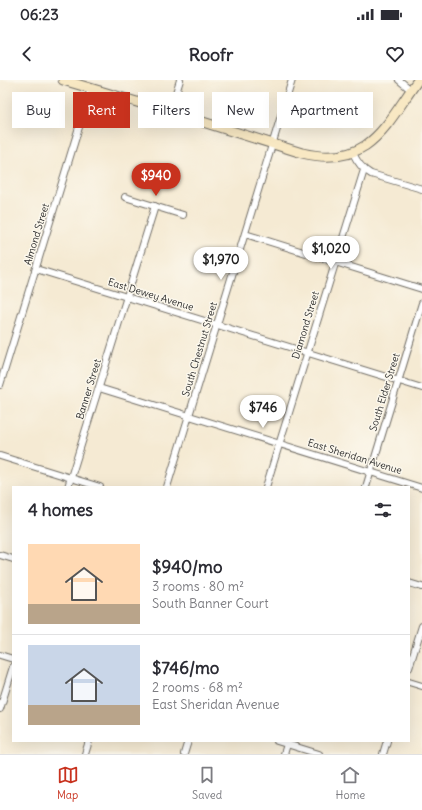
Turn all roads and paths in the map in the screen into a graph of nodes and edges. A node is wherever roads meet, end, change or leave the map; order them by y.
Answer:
1 (63, 80) edge
2 (180, 80) edge
3 (292, 80) edge
4 (399, 80) edge
5 (418, 80) edge
6 (91, 88) junction
7 (411, 90) junction
8 (176, 92) edge
9 (138, 102) edge
10 (204, 123) edge
11 (273, 144) junction
12 (353, 153) junction
13 (364, 170) junction
14 (422, 190) edge
15 (124, 197) dead end
16 (154, 206) junction
17 (183, 215) dead end
18 (245, 234) junction
19 (336, 263) junction
20 (36, 269) junction
21 (422, 289) edge
22 (127, 297) junction
23 (422, 303) edge
24 (217, 325) junction
25 (308, 353) junction
26 (398, 381) junction
27 (0, 385) edge
28 (99, 388) junction
29 (422, 388) edge
30 (189, 416) junction
31 (280, 444) junction
32 (0, 456) edge
33 (371, 472) junction
34 (71, 478) junction
35 (68, 486) edge
36 (97, 486) edge
37 (167, 486) edge
38 (266, 486) edge
39 (366, 486) edge
40 (422, 488) edge
41 (0, 555) edge
42 (12, 559) edge
43 (410, 583) edge
44 (422, 587) edge
45 (422, 626) edge
46 (0, 655) edge
47 (12, 659) edge
48 (410, 665) edge
49 (12, 670) edge
50 (410, 682) edge
51 (422, 686) edge
52 (0, 709) edge
53 (89, 742) edge
54 (188, 742) edge
55 (287, 742) edge
56 (387, 742) edge
57 (85, 754) edge
58 (184, 754) edge
59 (284, 754) edge
60 (320, 754) edge
61 (383, 754) edge

1 - 6 main road
2 - 8 street
3 - 11 street, South Chestnut Street
4 - 7 street
5 - 7 main road
6 - 9 main road
6 - 20 street, Almond Street
7 - 12 main road
10 - 11 main road
11 - 12 main road
11 - 18 street, South Chestnut Street
12 - 13 street
13 - 14 street
13 - 19 street, Diamond Street
15 - 16 street
16 - 17 street
16 - 22 street, Banner Street
18 - 19 street
18 - 24 street, South Chestnut Street
19 - 21 street
19 - 25 street, Diamond Street
20 - 22 street, East Dewey Avenue
20 - 27 street, Almond Street
22 - 24 street, East Dewey Avenue
22 - 28 street, Banner Street
23 - 26 street, South Elder Street
24 - 25 street, East Dewey Avenue
24 - 30 street, South Chestnut Street
25 - 26 street, East Dewey Avenue
25 - 31 street, Diamond Street
26 - 29 street, East Dewey Avenue
26 - 33 street, South Elder Street
28 - 30 street, East Sheridan Avenue
28 - 34 street, Banner Street
30 - 31 street, East Sheridan Avenue
30 - 37 street, South Chestnut Street
31 - 33 street, East Sheridan Avenue
31 - 38 street, Diamond Street
32 - 34 street
33 - 39 street, South Elder Street
33 - 40 street, East Sheridan Avenue
34 - 35 street, Banner Street
34 - 36 street
41 - 42 street
43 - 44 street
45 - 48 street
46 - 47 street
49 - 52 street
50 - 51 street
53 - 57 street
54 - 58 street
55 - 59 street
55 - 60 street
56 - 61 street

